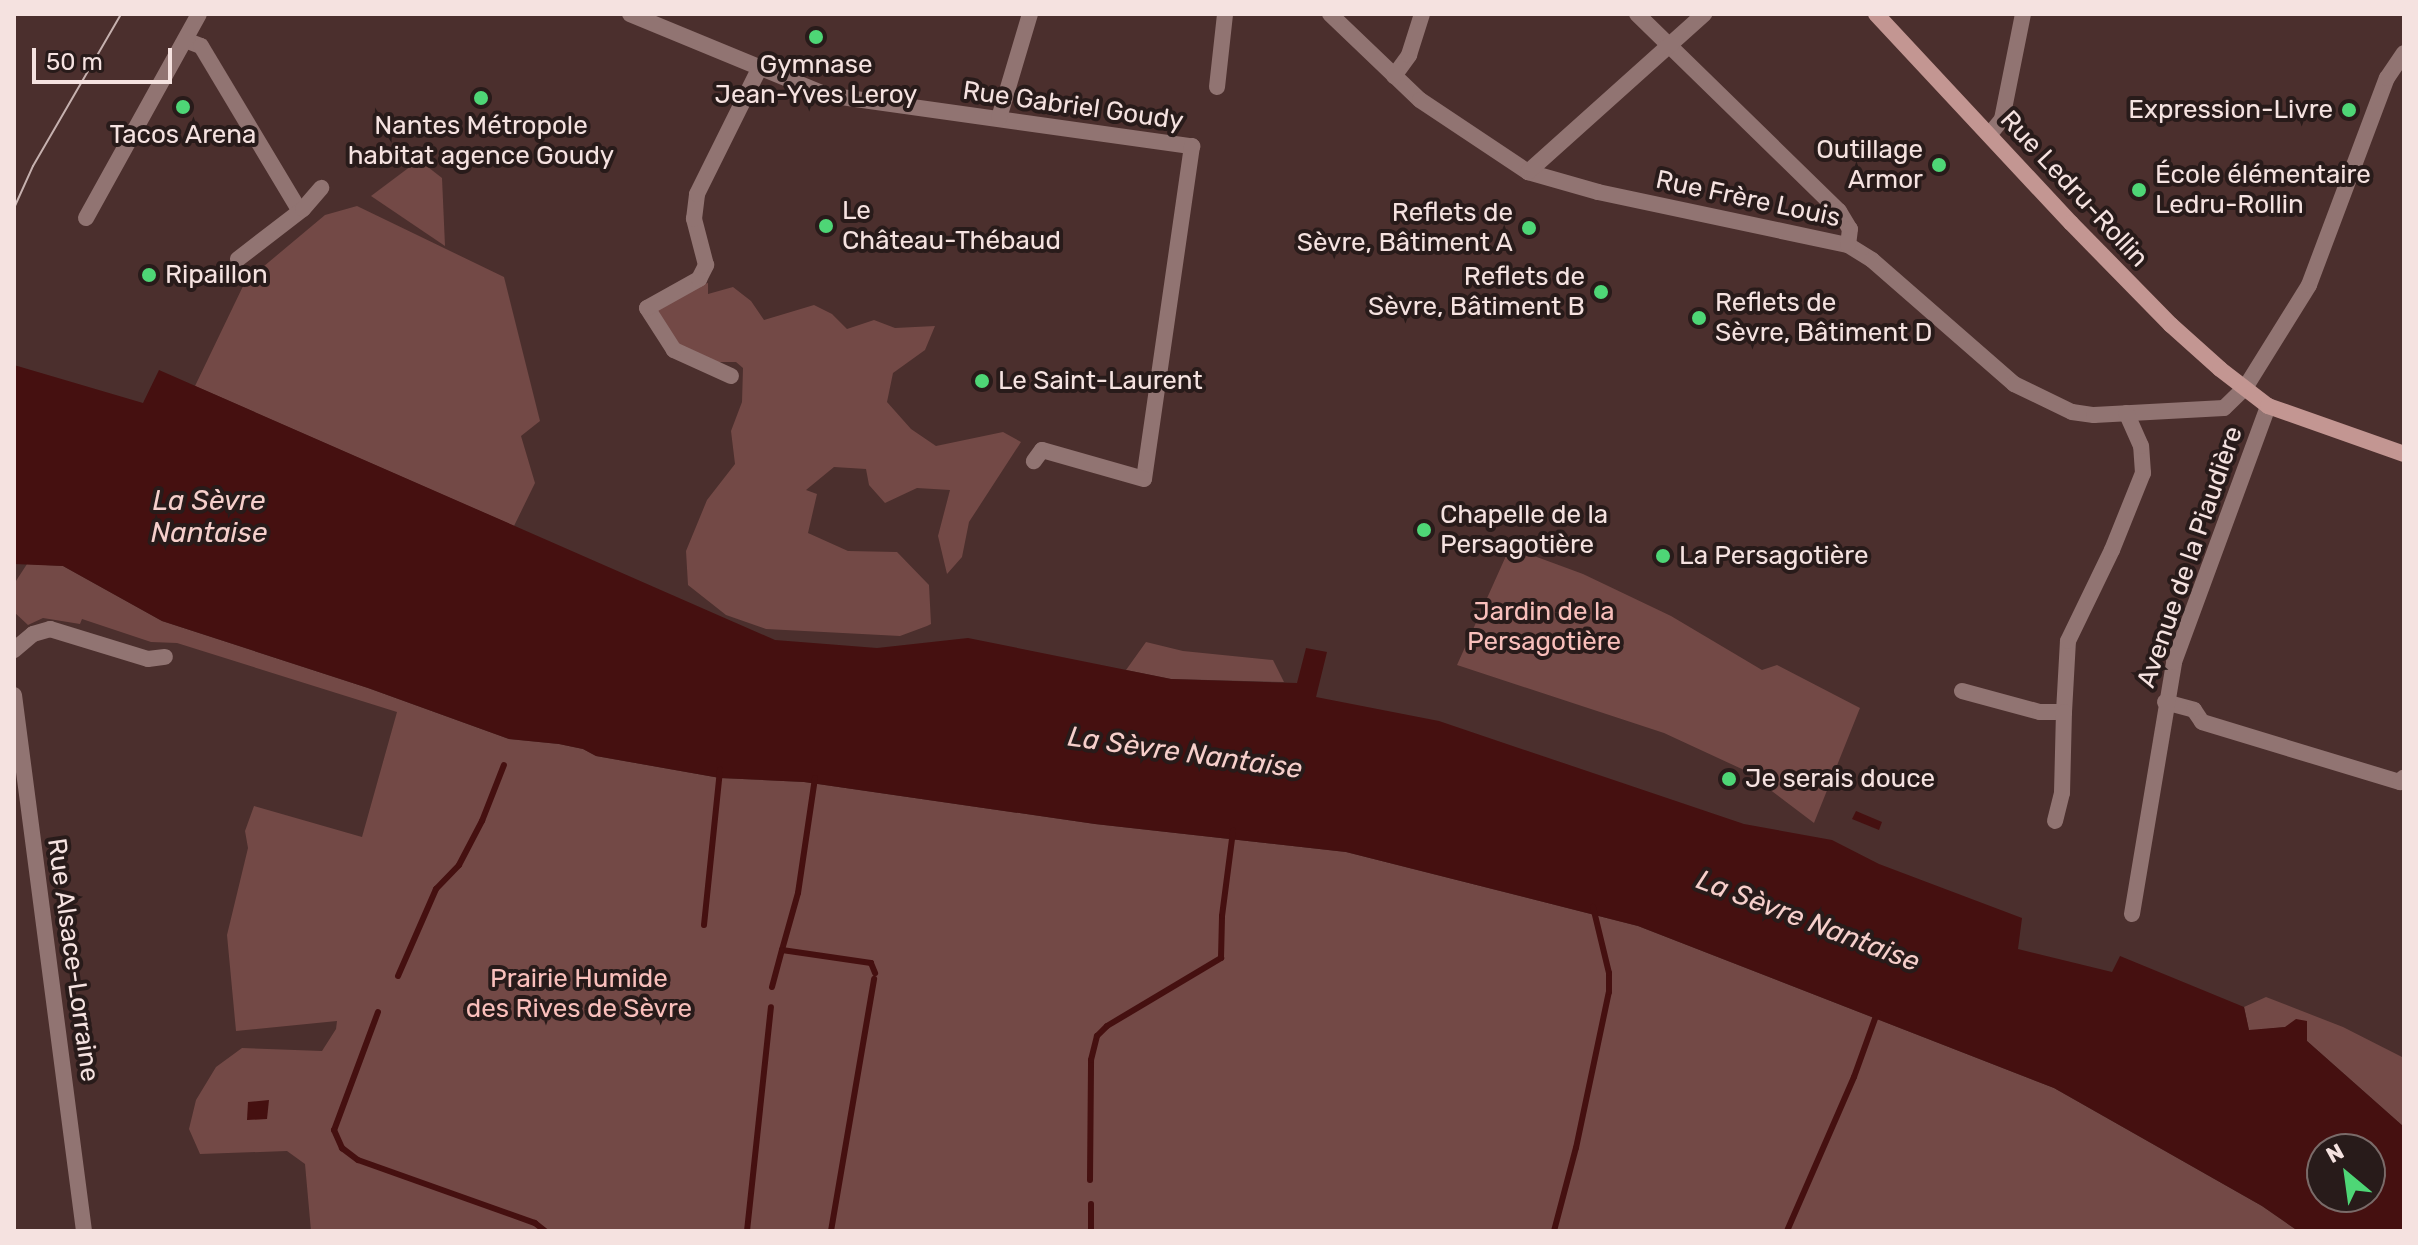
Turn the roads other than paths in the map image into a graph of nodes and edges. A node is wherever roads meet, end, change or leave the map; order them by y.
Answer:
1 (199, 14) edge
2 (630, 14) edge
3 (1030, 14) edge
4 (1225, 14) edge
5 (1330, 14) edge
6 (1422, 14) edge
7 (1637, 14) edge
8 (1704, 14) edge
9 (1876, 14) edge
10 (2023, 14) edge
11 (185, 40) junction
12 (1668, 47) junction
13 (2404, 53) edge
14 (759, 69) junction
15 (1394, 76) junction
16 (1217, 87) dead end
17 (999, 118) junction
18 (1990, 134) junction
19 (1528, 172) junction
20 (321, 188) dead end
21 (299, 210) junction
22 (86, 218) dead end
23 (1848, 245) junction
24 (238, 259) dead end
25 (731, 376) dead end
26 (2245, 388) junction
27 (2268, 406) junction
28 (2126, 413) junction
29 (2404, 454) edge
30 (1034, 461) dead end
31 (14, 650) edge
32 (165, 657) dead end
33 (1962, 691) dead end
34 (14, 695) edge
35 (2165, 702) junction
36 (2064, 712) junction
37 (18, 757) edge
38 (2404, 777) edge
39 (2055, 821) dead end
40 (2132, 914) dead end
41 (84, 1231) edge

1 - 11 street
2 - 14 street, Rue Gabriel Goudy
3 - 17 street
4 - 16 street
5 - 15 street, Rue Frère Louis
6 - 15 street
7 - 12 street
8 - 12 street
9 - 18 main road, Rue Ledru-Rollin
10 - 18 street
11 - 21 street
11 - 22 street
12 - 19 street
12 - 23 street
13 - 26 street
14 - 17 street, Rue Gabriel Goudy
14 - 25 street
15 - 19 street, Rue Frère Louis
17 - 30 street, Rue Gabriel Goudy
18 - 26 main road, Rue Ledru-Rollin
19 - 23 street, Rue Frère Louis
20 - 21 street
21 - 24 street
23 - 28 street, Rue Frère Louis
26 - 27 main road, Rue Ledru-Rollin
26 - 28 street, Rue Frère Louis
27 - 29 main road, Rue Ledru-Rollin
27 - 35 street, Avenue de la Piaudière
28 - 36 street
31 - 32 street
33 - 36 street
34 - 37 street, Rue Alsace-Lorraine
35 - 38 street
35 - 40 street, Avenue de la Piaudière
36 - 39 street
37 - 41 street, Rue Alsace-Lorraine

